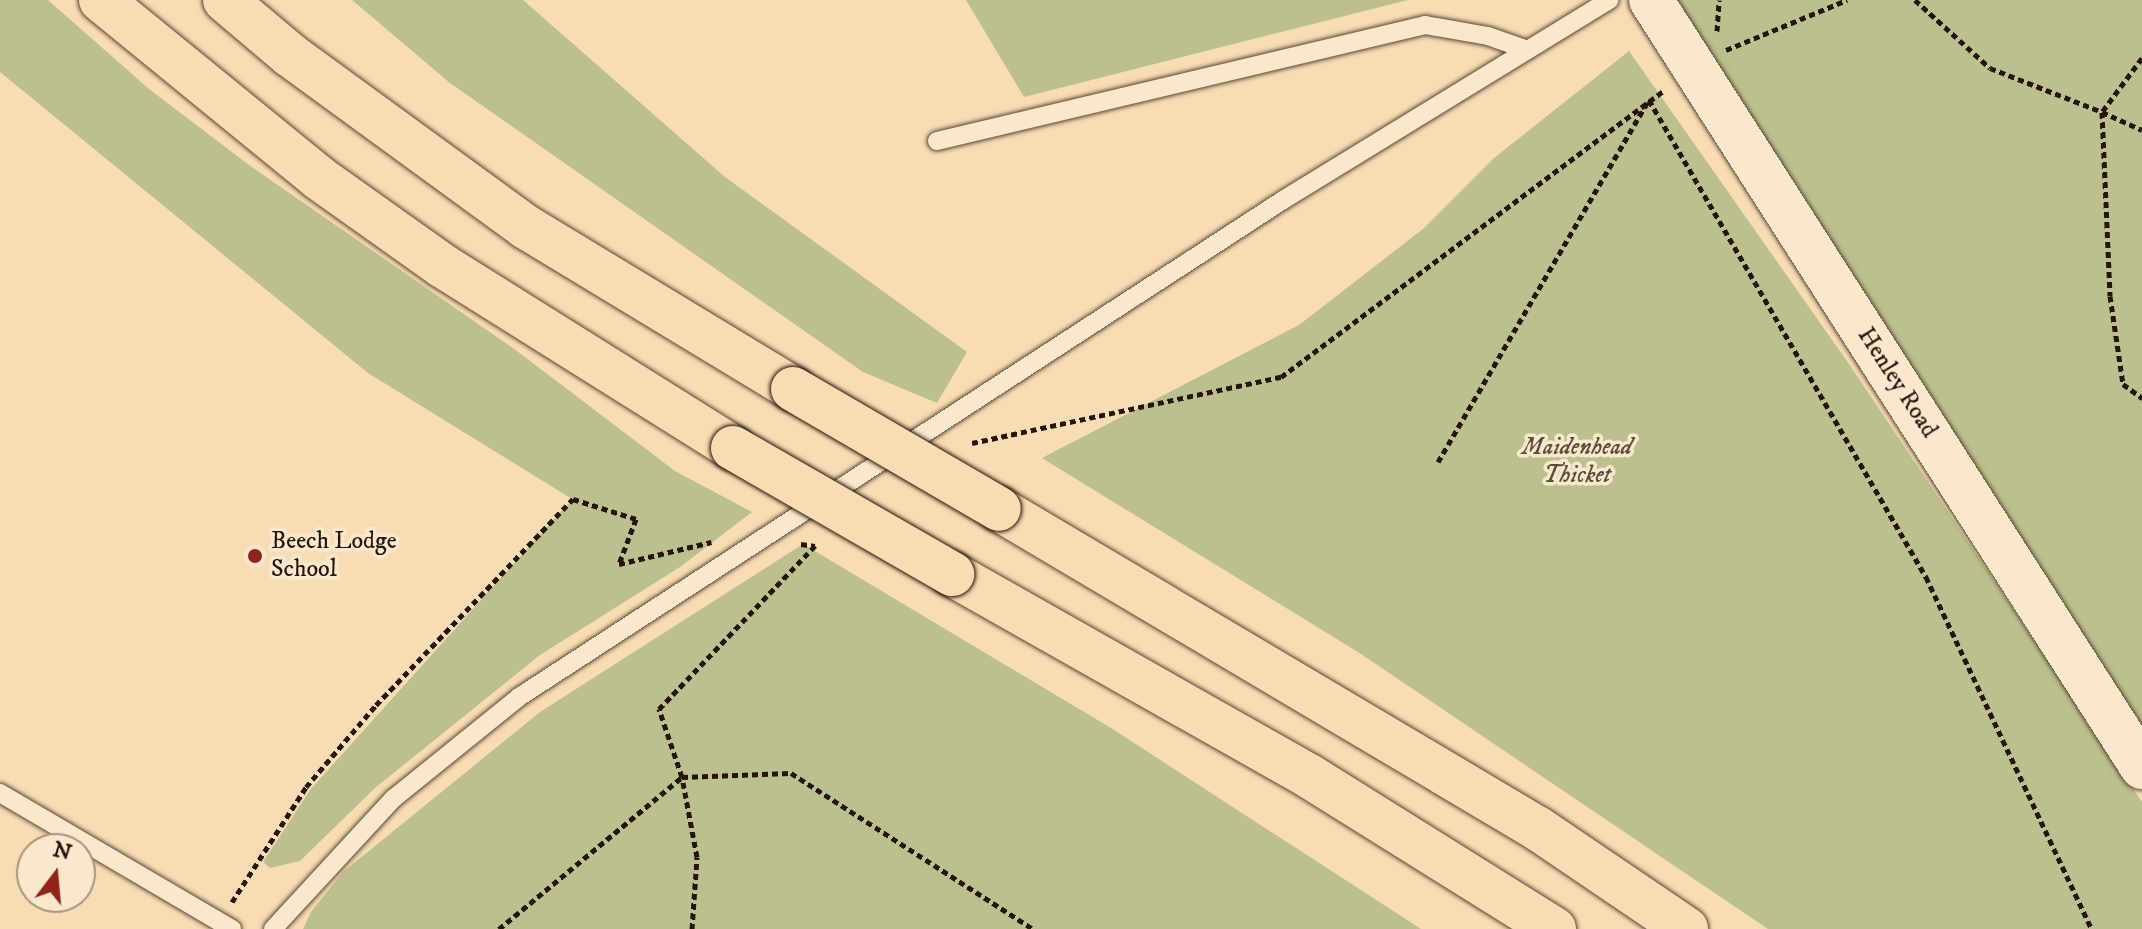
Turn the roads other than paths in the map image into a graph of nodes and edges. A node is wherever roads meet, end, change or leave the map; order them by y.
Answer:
1 (101, 0) edge
2 (225, 0) edge
3 (1610, 0) edge
4 (1651, 0) edge
5 (1528, 50) junction
6 (937, 141) dead end
7 (2142, 767) edge
8 (0, 793) edge
9 (226, 925) edge
10 (273, 929) edge
11 (1554, 929) edge
12 (1686, 929) edge

1 - 11 highway, bridge
2 - 12 highway, bridge
3 - 5 lane
4 - 7 street, Henley Road
5 - 6 lane
5 - 10 lane
8 - 9 lane

